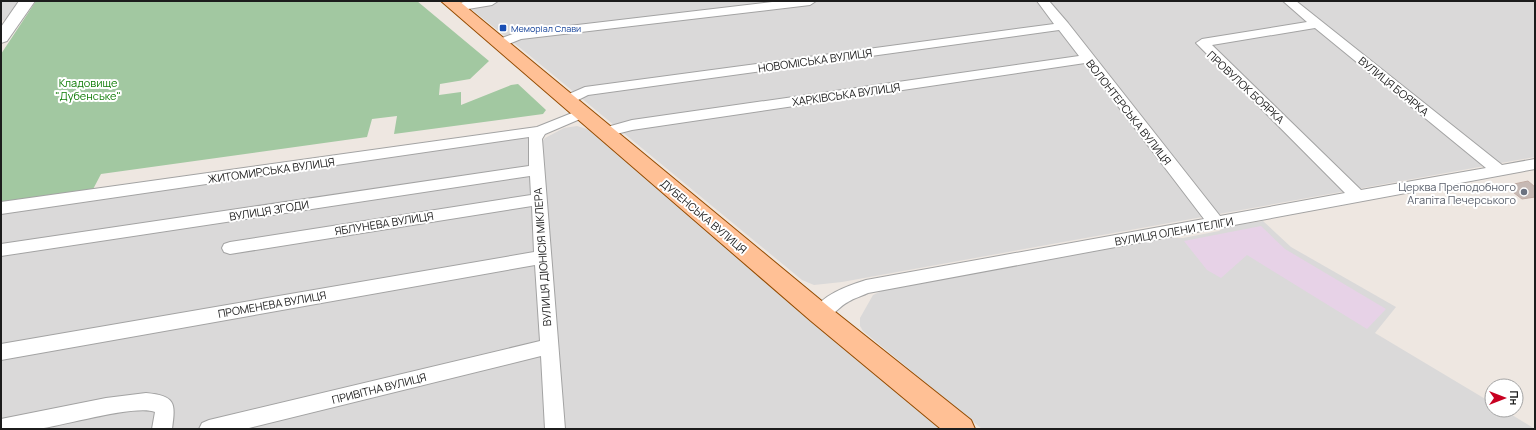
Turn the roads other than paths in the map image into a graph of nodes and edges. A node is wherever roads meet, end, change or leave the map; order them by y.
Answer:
1 (27, 1) edge
2 (492, 1) edge
3 (810, 1) edge
4 (1043, 1) edge
5 (1289, 1) edge
6 (452, 4) edge
7 (6, 23) edge
8 (1317, 24) junction
9 (1064, 26) junction
10 (1, 38) edge
11 (499, 44) junction
12 (1087, 59) junction
13 (568, 100) junction
14 (582, 113) junction
15 (540, 131) junction
16 (605, 132) junction
17 (1535, 164) edge
18 (537, 170) junction
19 (1499, 170) junction
20 (1357, 196) junction
21 (538, 199) junction
22 (1, 208) edge
23 (1216, 223) junction
24 (230, 248) dead end
25 (1, 250) edge
26 (542, 258) junction
27 (820, 314) junction
28 (548, 347) junction
29 (1, 352) edge
30 (1, 428) edge
31 (162, 429) edge
32 (209, 429) edge
33 (555, 429) edge
34 (961, 429) edge

1 - 7 street
2 - 6 street
3 - 11 street
4 - 9 street, ВОЛОНТЕРСЬКА ВУЛИЦЯ
5 - 8 street, ВУЛИЦЯ БОЯРКА
6 - 11 main road, ДУБЕНСЬКА ВУЛИЦЯ
7 - 10 street
8 - 19 street, ВУЛИЦЯ БОЯРКА
8 - 20 street, ПРОВУЛОК БОЯРКА
9 - 12 street, ВОЛОНТЕРСЬКА ВУЛИЦЯ
9 - 13 street, НОВОМІСЬКА ВУЛИЦЯ
11 - 13 main road, ДУБЕНСЬКА ВУЛИЦЯ
12 - 16 street, ХАРКІВСЬКА ВУЛИЦЯ
12 - 23 street, ВОЛОНТЕРСЬКА ВУЛИЦЯ
13 - 14 main road, ДУБЕНСЬКА ВУЛИЦЯ
14 - 15 street
14 - 16 main road, ДУБЕНСЬКА ВУЛИЦЯ
15 - 18 street, ВУЛИЦЯ ДІОНІСІЯ МІКЛЕРА
15 - 22 street, ЖИТОМИРСЬКА ВУЛИЦЯ
16 - 27 main road, ДУБЕНСЬКА ВУЛИЦЯ
17 - 19 street, ВУЛИЦЯ ОЛЕНИ ТЕЛІГИ
18 - 21 street, ВУЛИЦЯ ДІОНІСІЯ МІКЛЕРА
18 - 25 street, ВУЛИЦЯ ЗГОДИ
19 - 20 street, ВУЛИЦЯ ОЛЕНИ ТЕЛІГИ
20 - 23 street, ВУЛИЦЯ ОЛЕНИ ТЕЛІГИ
21 - 24 street, ЯБЛУНЕВА ВУЛИЦЯ
21 - 26 street, ВУЛИЦЯ ДІОНІСІЯ МІКЛЕРА
23 - 27 street, ВУЛИЦЯ ОЛЕНИ ТЕЛІГИ
26 - 28 street, ВУЛИЦЯ ДІОНІСІЯ МІКЛЕРА
26 - 29 street, ПРОМЕНЕВА ВУЛИЦЯ
27 - 34 main road, ДУБЕНСЬКА ВУЛИЦЯ
28 - 32 street, ПРИВІТНА ВУЛИЦЯ
28 - 33 street, ВУЛИЦЯ ДІОНІСІЯ МІКЛЕРА
30 - 31 street

